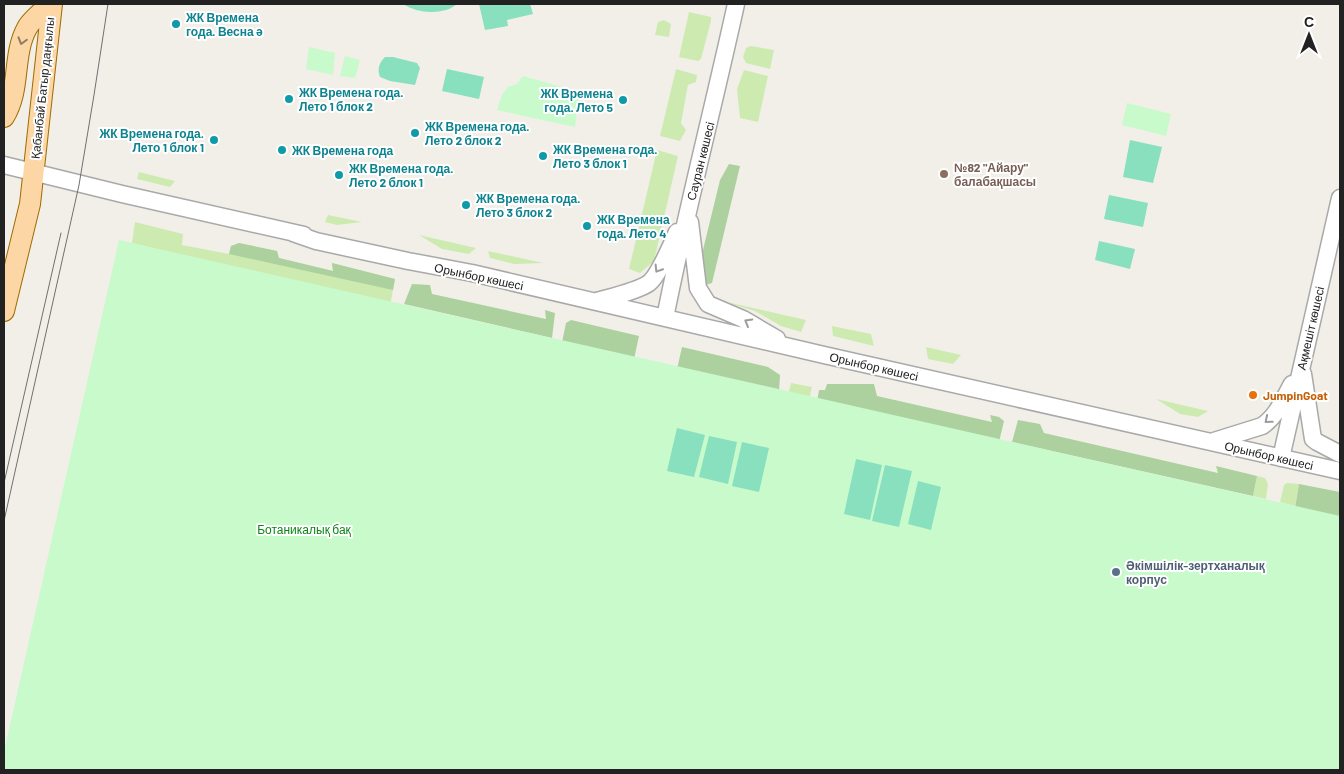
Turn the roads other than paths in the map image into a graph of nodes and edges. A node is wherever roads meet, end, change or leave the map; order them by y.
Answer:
1 (52, 4) edge
2 (736, 4) edge
3 (4, 117) edge
4 (4, 165) edge
5 (33, 172) junction
6 (1340, 198) edge
7 (688, 210) junction
8 (4, 263) edge
9 (595, 302) junction
10 (4, 311) edge
11 (665, 318) junction
12 (790, 347) junction
13 (1302, 364) junction
14 (1213, 442) junction
15 (1340, 454) edge
16 (1280, 458) junction
17 (1340, 471) edge

1 -> 3 main road
1 - 5 main road, Қабанбай Батыр даңғылы
2 - 7 street, Сауран көшесі
4 - 5 street, Орынбор көшесі
5 - 8 main road, Қабанбай Батыр даңғылы
5 - 9 street, Орынбор көшесі
5 - 10 main road, Қабанбай Батыр даңғылы
6 - 13 street, Ақмешіт көшесі
7 -> 9 street
7 - 11 street, Сауран көшесі
12 -> 7 street
9 - 11 street, Орынбор көшесі
11 - 12 street, Орынбор көшесі
12 - 14 street, Орынбор көшесі
13 -> 14 street
13 - 15 street
13 - 16 street, Ақмешіт көшесі
14 - 16 street, Орынбор көшесі
16 - 17 street, Орынбор көшесі

